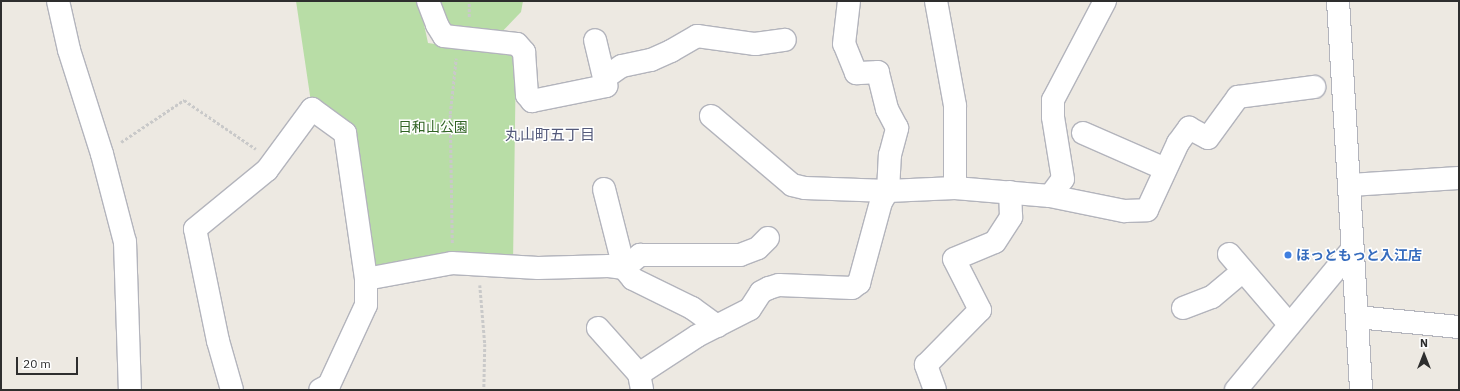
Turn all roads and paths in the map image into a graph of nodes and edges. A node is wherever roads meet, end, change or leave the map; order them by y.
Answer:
1 (58, 1) edge
2 (428, 1) edge
3 (848, 1) edge
4 (936, 1) edge
5 (1338, 1) edge
6 (1101, 6) edge
7 (595, 40) dead end
8 (785, 40) dead end
9 (457, 52) dead end
10 (606, 77) junction
11 (1314, 87) dead end
12 (711, 116) dead end
13 (1082, 133) dead end
14 (102, 154) junction
15 (273, 161) junction
16 (1165, 169) junction
17 (1459, 178) edge
18 (1350, 186) junction
19 (604, 188) dead end
20 (954, 188) junction
21 (888, 191) junction
22 (1010, 192) junction
23 (1050, 196) junction
24 (768, 238) dead end
25 (1352, 250) junction
26 (1229, 254) dead end
27 (452, 264) junction
28 (479, 265) junction
29 (624, 268) junction
30 (1242, 272) junction
31 (366, 279) junction
32 (1183, 308) dead end
33 (1356, 317) junction
34 (1289, 324) junction
35 (717, 326) junction
36 (598, 328) dead end
37 (1459, 328) edge
38 (640, 382) edge
39 (130, 390) edge
40 (232, 390) edge
41 (320, 390) edge
42 (484, 390) edge
43 (935, 390) edge
44 (1236, 390) edge
45 (1361, 390) edge

1 - 14 street
2 - 10 street
3 - 21 street
4 - 20 street
5 - 18 street
6 - 23 street
7 - 10 street
8 - 10 street
9 - 27 path
11 - 16 street
12 - 21 street
13 - 16 street
14 - 15 path
14 - 39 street
15 - 31 street
15 - 40 street
16 - 23 street
17 - 18 street
18 - 25 street
19 - 29 street
20 - 21 street
20 - 22 street
21 - 35 street
22 - 23 street
22 - 43 street
24 - 29 street
25 - 33 street
25 - 34 street
26 - 30 street
27 - 28 street
27 - 31 street
28 - 29 street
28 - 42 path
29 - 35 street
30 - 32 street
30 - 34 street
31 - 41 street
33 - 37 street
33 - 45 street
34 - 44 street
35 - 38 street
36 - 38 street

